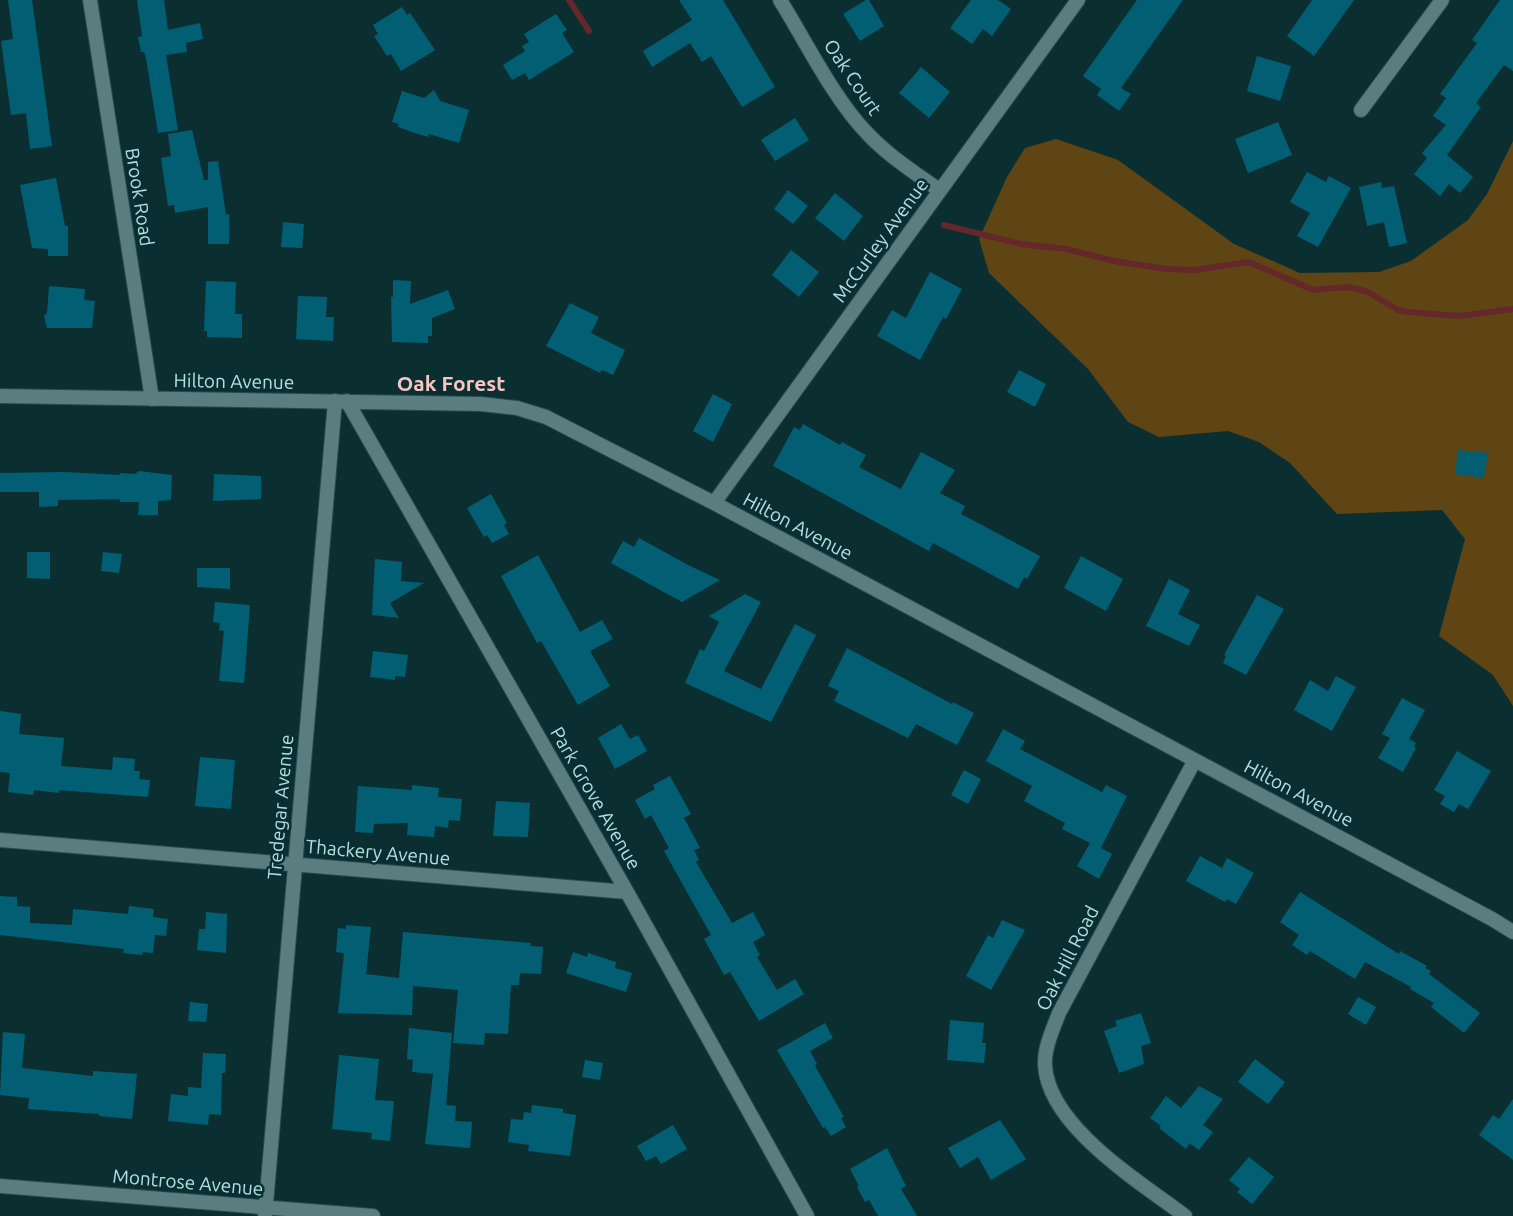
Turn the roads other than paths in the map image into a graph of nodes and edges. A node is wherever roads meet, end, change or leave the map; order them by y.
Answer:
1 (90, 0) edge
2 (780, 0) edge
3 (1078, 0) edge
4 (1442, 0) edge
5 (1362, 110) dead end
6 (939, 190) junction
7 (0, 396) edge
8 (152, 399) junction
9 (341, 401) junction
10 (714, 503) junction
11 (1195, 760) junction
12 (0, 840) edge
13 (294, 864) junction
14 (627, 892) junction
15 (1513, 932) edge
16 (0, 1186) edge
17 (265, 1212) edge
18 (373, 1216) edge
19 (807, 1216) edge
20 (1185, 1216) edge

1 - 8 street, Brook Road
2 - 6 street, Oak Court
3 - 6 street, McCurley Avenue
4 - 5 street
6 - 10 street, McCurley Avenue
7 - 8 street, Hilton Avenue
8 - 9 street, Hilton Avenue
9 - 10 street, Hilton Avenue
9 - 13 street, Tredegar Avenue
9 - 14 street, Park Grove Avenue
10 - 11 street, Hilton Avenue
11 - 15 street, Hilton Avenue
11 - 20 street, Oak Hill Road
12 - 13 street, Thackery Avenue
13 - 14 street, Thackery Avenue
13 - 17 street, Tredegar Avenue
14 - 19 street, Park Grove Avenue
16 - 17 street, Montrose Avenue
17 - 18 street, Montrose Avenue

